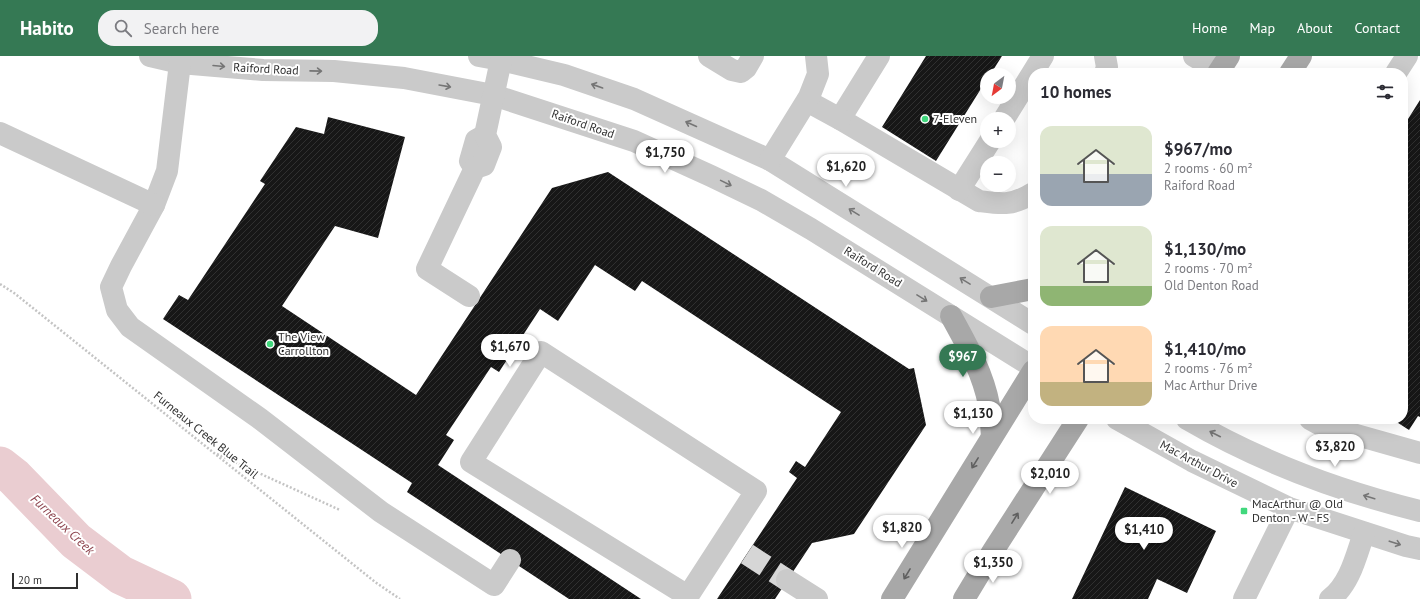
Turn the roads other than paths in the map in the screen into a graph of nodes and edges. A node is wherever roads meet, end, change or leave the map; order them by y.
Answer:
1 (150, 56) edge
2 (478, 56) edge
3 (709, 56) edge
4 (753, 56) edge
5 (816, 56) edge
6 (879, 56) edge
7 (1043, 56) edge
8 (1105, 56) edge
9 (1194, 56) edge
10 (1301, 56) edge
11 (1407, 56) edge
12 (502, 57) edge
13 (180, 63) junction
14 (1222, 67) edge
15 (1036, 68) edge
16 (1107, 68) edge
17 (1293, 68) edge
18 (1399, 68) edge
19 (1028, 80) edge
20 (493, 95) junction
21 (807, 101) junction
22 (1008, 112) edge
23 (840, 120) junction
24 (0, 133) edge
25 (986, 148) edge
26 (770, 160) junction
27 (960, 190) junction
28 (1028, 196) edge
29 (154, 205) junction
30 (1028, 290) edge
31 (469, 296) dead end
32 (991, 297) junction
33 (951, 316) junction
34 (1028, 321) edge
35 (1028, 365) edge
36 (1028, 379) edge
37 (1075, 424) edge
38 (1126, 424) edge
39 (1197, 424) edge
40 (1319, 424) edge
41 (992, 436) junction
42 (1420, 453) edge
43 (1289, 508) junction
44 (1420, 511) edge
45 (1364, 533) junction
46 (1420, 549) edge
47 (510, 560) dead end
48 (703, 574) joint
49 (787, 580) tunnel mouth
50 (1340, 597) edge
51 (817, 599) edge
52 (892, 599) edge
53 (964, 599) edge
54 (1244, 599) edge

1 - 13 street, Raiford Road
2 - 12 street
3 - 4 street
5 - 21 street
6 - 23 street
7 - 15 street
8 - 16 street
9 - 14 street
10 - 17 main road
11 - 18 street
12 - 20 street
26 -> 12 street
13 -> 20 street, Raiford Road
13 - 29 street
19 - 22 street
20 - 31 street
20 -> 33 street, Raiford Road
21 - 23 street
21 - 26 street
23 - 27 street
24 - 29 street
25 - 27 street
32 -> 26 street
27 - 28 street
29 - 47 street
30 - 32 main road
32 - 34 street
33 - 35 street, Raiford Road
33 - 41 main road
36 - 41 main road
53 -> 37 main road
38 - 43 street, Mac Arthur Drive
44 -> 39 street
40 - 42 street
41 -> 52 main road
43 - 45 street, Mac Arthur Drive
43 - 54 street
45 -> 46 street, Mac Arthur Drive
45 - 50 street
48 - 48 street
49 - 51 street

